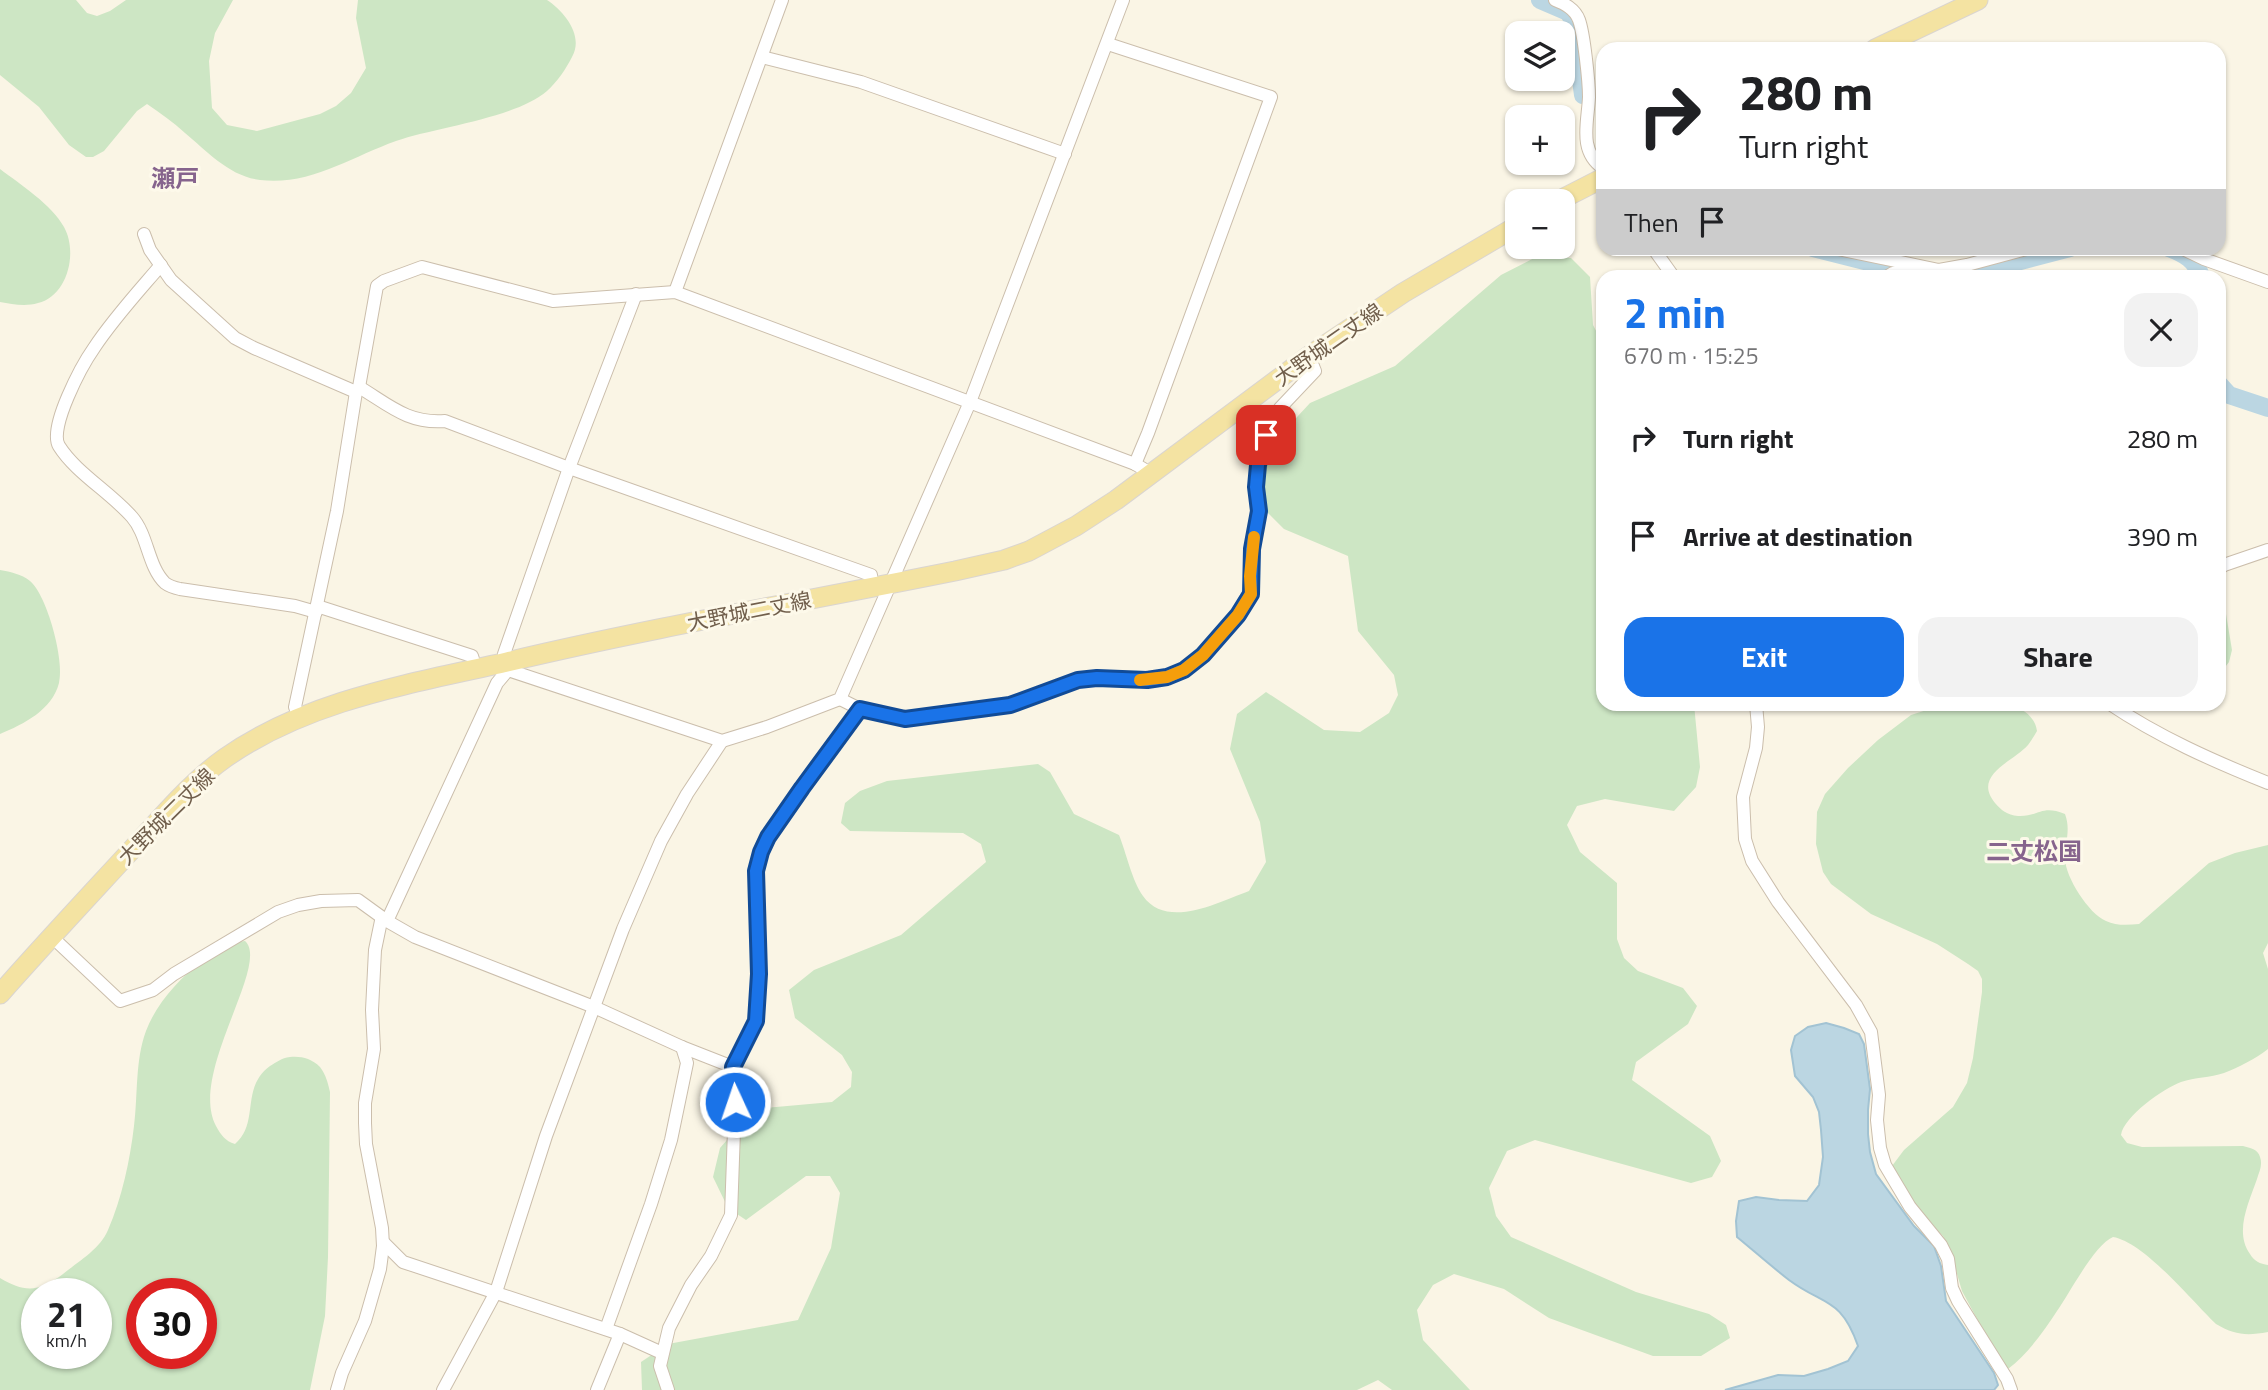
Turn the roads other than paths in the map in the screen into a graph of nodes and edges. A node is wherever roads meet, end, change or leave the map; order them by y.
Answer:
1 (782, 0) edge
2 (1123, 0) edge
3 (1555, 0) edge
4 (1978, 0) edge
5 (1890, 42) edge
6 (1108, 44) junction
7 (762, 57) junction
8 (1065, 154) junction
9 (1596, 166) edge
10 (1596, 181) edge
11 (1575, 192) edge
12 (1505, 233) edge
13 (144, 234) dead end
14 (1869, 256) edge
15 (2000, 256) edge
16 (2196, 256) edge
17 (161, 265) junction
18 (1918, 267) junction
19 (1903, 270) edge
20 (1939, 270) edge
21 (1939, 270) edge
22 (2268, 282) edge
23 (675, 292) junction
24 (636, 294) junction
25 (1309, 356) junction
26 (358, 390) junction
27 (970, 402) junction
28 (569, 468) junction
29 (1144, 469) junction
30 (2268, 550) edge
31 (2226, 564) edge
32 (892, 583) junction
33 (872, 587) junction
34 (316, 609) junction
35 (507, 666) junction
36 (476, 669) junction
37 (840, 699) junction
38 (860, 709) junction
39 (1757, 711) edge
40 (2120, 711) edge
41 (299, 717) junction
42 (722, 741) junction
43 (2268, 783) edge
44 (387, 921) junction
45 (51, 936) junction
46 (0, 994) edge
47 (594, 1007) junction
48 (682, 1047) junction
49 (733, 1067) junction
50 (383, 1242) junction
51 (496, 1292) junction
52 (606, 1329) junction
53 (620, 1334) junction
54 (662, 1353) junction
55 (337, 1390) edge
56 (443, 1390) edge
57 (597, 1390) edge
58 (668, 1390) edge
59 (2011, 1390) edge

1 - 7 street
2 - 6 street
3 - 9 street
4 - 5 main road
6 - 8 street
6 - 29 street
7 - 8 street
7 - 23 street
8 - 27 street
10 - 11 main road
12 - 25 main road, 大野城二丈線
13 - 17 street
14 - 18 street
15 - 20 street
16 - 22 street
17 - 26 street
17 - 34 street
18 - 19 street
18 - 21 street
23 - 24 street
23 - 27 street
24 - 26 street
24 - 28 street
25 - 29 main road, 大野城二丈線
25 - 38 street
26 - 28 street
26 - 34 street
27 - 29 street
27 - 32 street
28 - 33 street
28 - 35 street
29 - 32 main road, 大野城二丈線
30 - 31 street
32 - 33 main road, 大野城二丈線
32 - 37 street
33 - 35 main road, 大野城二丈線
34 - 36 street
34 - 41 street
35 - 36 main road, 大野城二丈線
35 - 42 street
35 - 44 street
36 - 41 main road, 大野城二丈線
37 - 38 street
37 - 42 street
38 - 49 street
39 - 59 street
40 - 43 street
41 - 45 main road, 大野城二丈線
42 - 47 street
44 - 45 street
44 - 47 street
44 - 50 street
45 - 46 main road, 大野城二丈線
47 - 48 street
47 - 51 street
48 - 49 street
48 - 52 street
49 - 54 street
50 - 51 street
50 - 55 street
51 - 52 street
51 - 56 street
52 - 53 street
53 - 54 street
53 - 57 street
54 - 58 street

